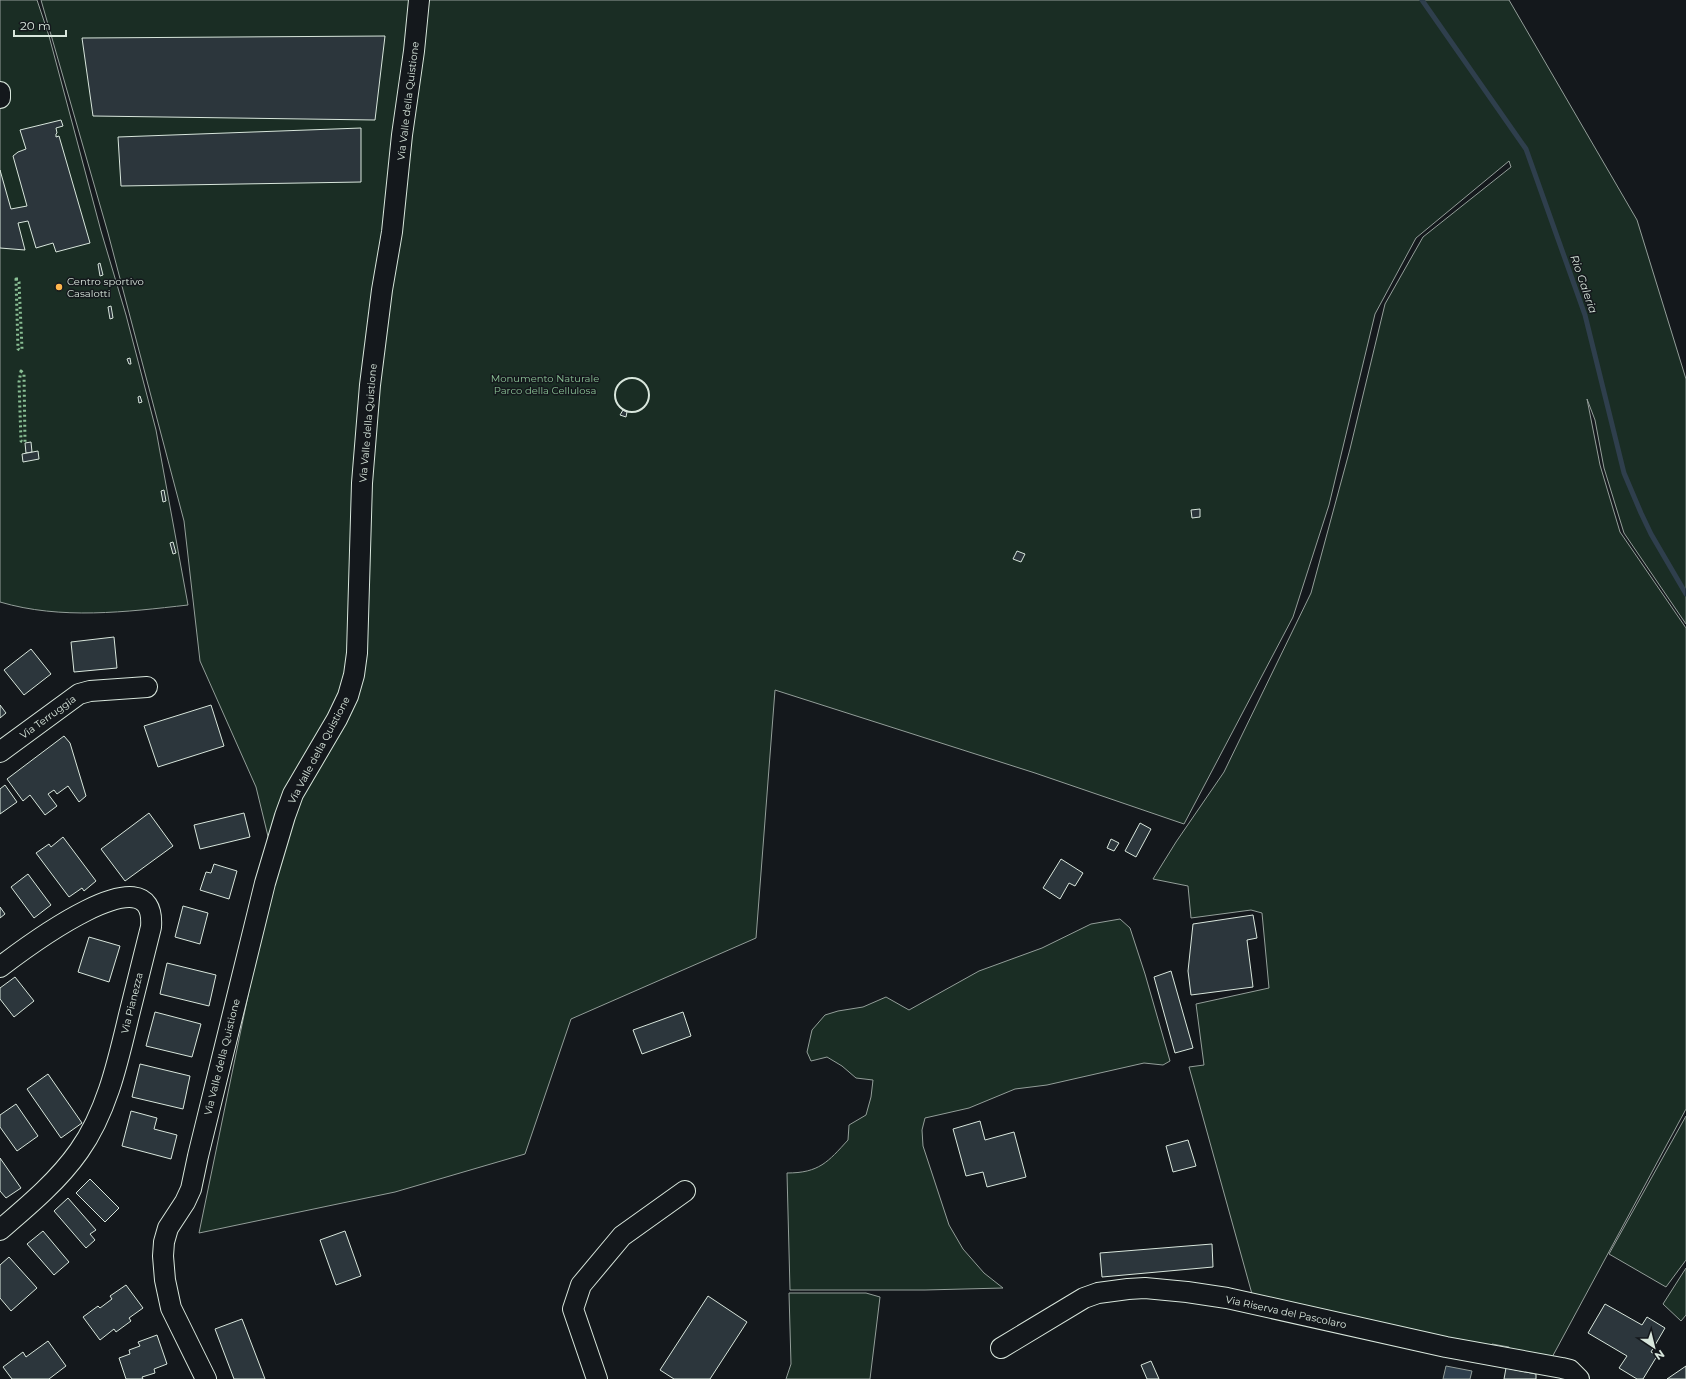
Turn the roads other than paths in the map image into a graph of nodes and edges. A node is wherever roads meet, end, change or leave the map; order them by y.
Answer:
1 (419, 0) edge
2 (0, 92) edge
3 (0, 98) edge
4 (147, 687) dead end
5 (0, 752) edge
6 (0, 967) edge
7 (685, 1191) dead end
8 (0, 1230) edge
9 (1001, 1348) dead end
10 (206, 1379) edge
11 (596, 1379) edge
12 (1579, 1379) edge

1 - 10 street, Via Valle della Quistione
2 - 3 street
4 - 5 street, Via Terruggia
6 - 8 street, Via Pianezza
7 - 11 street
9 - 12 street, Via Riserva del Pascolaro

